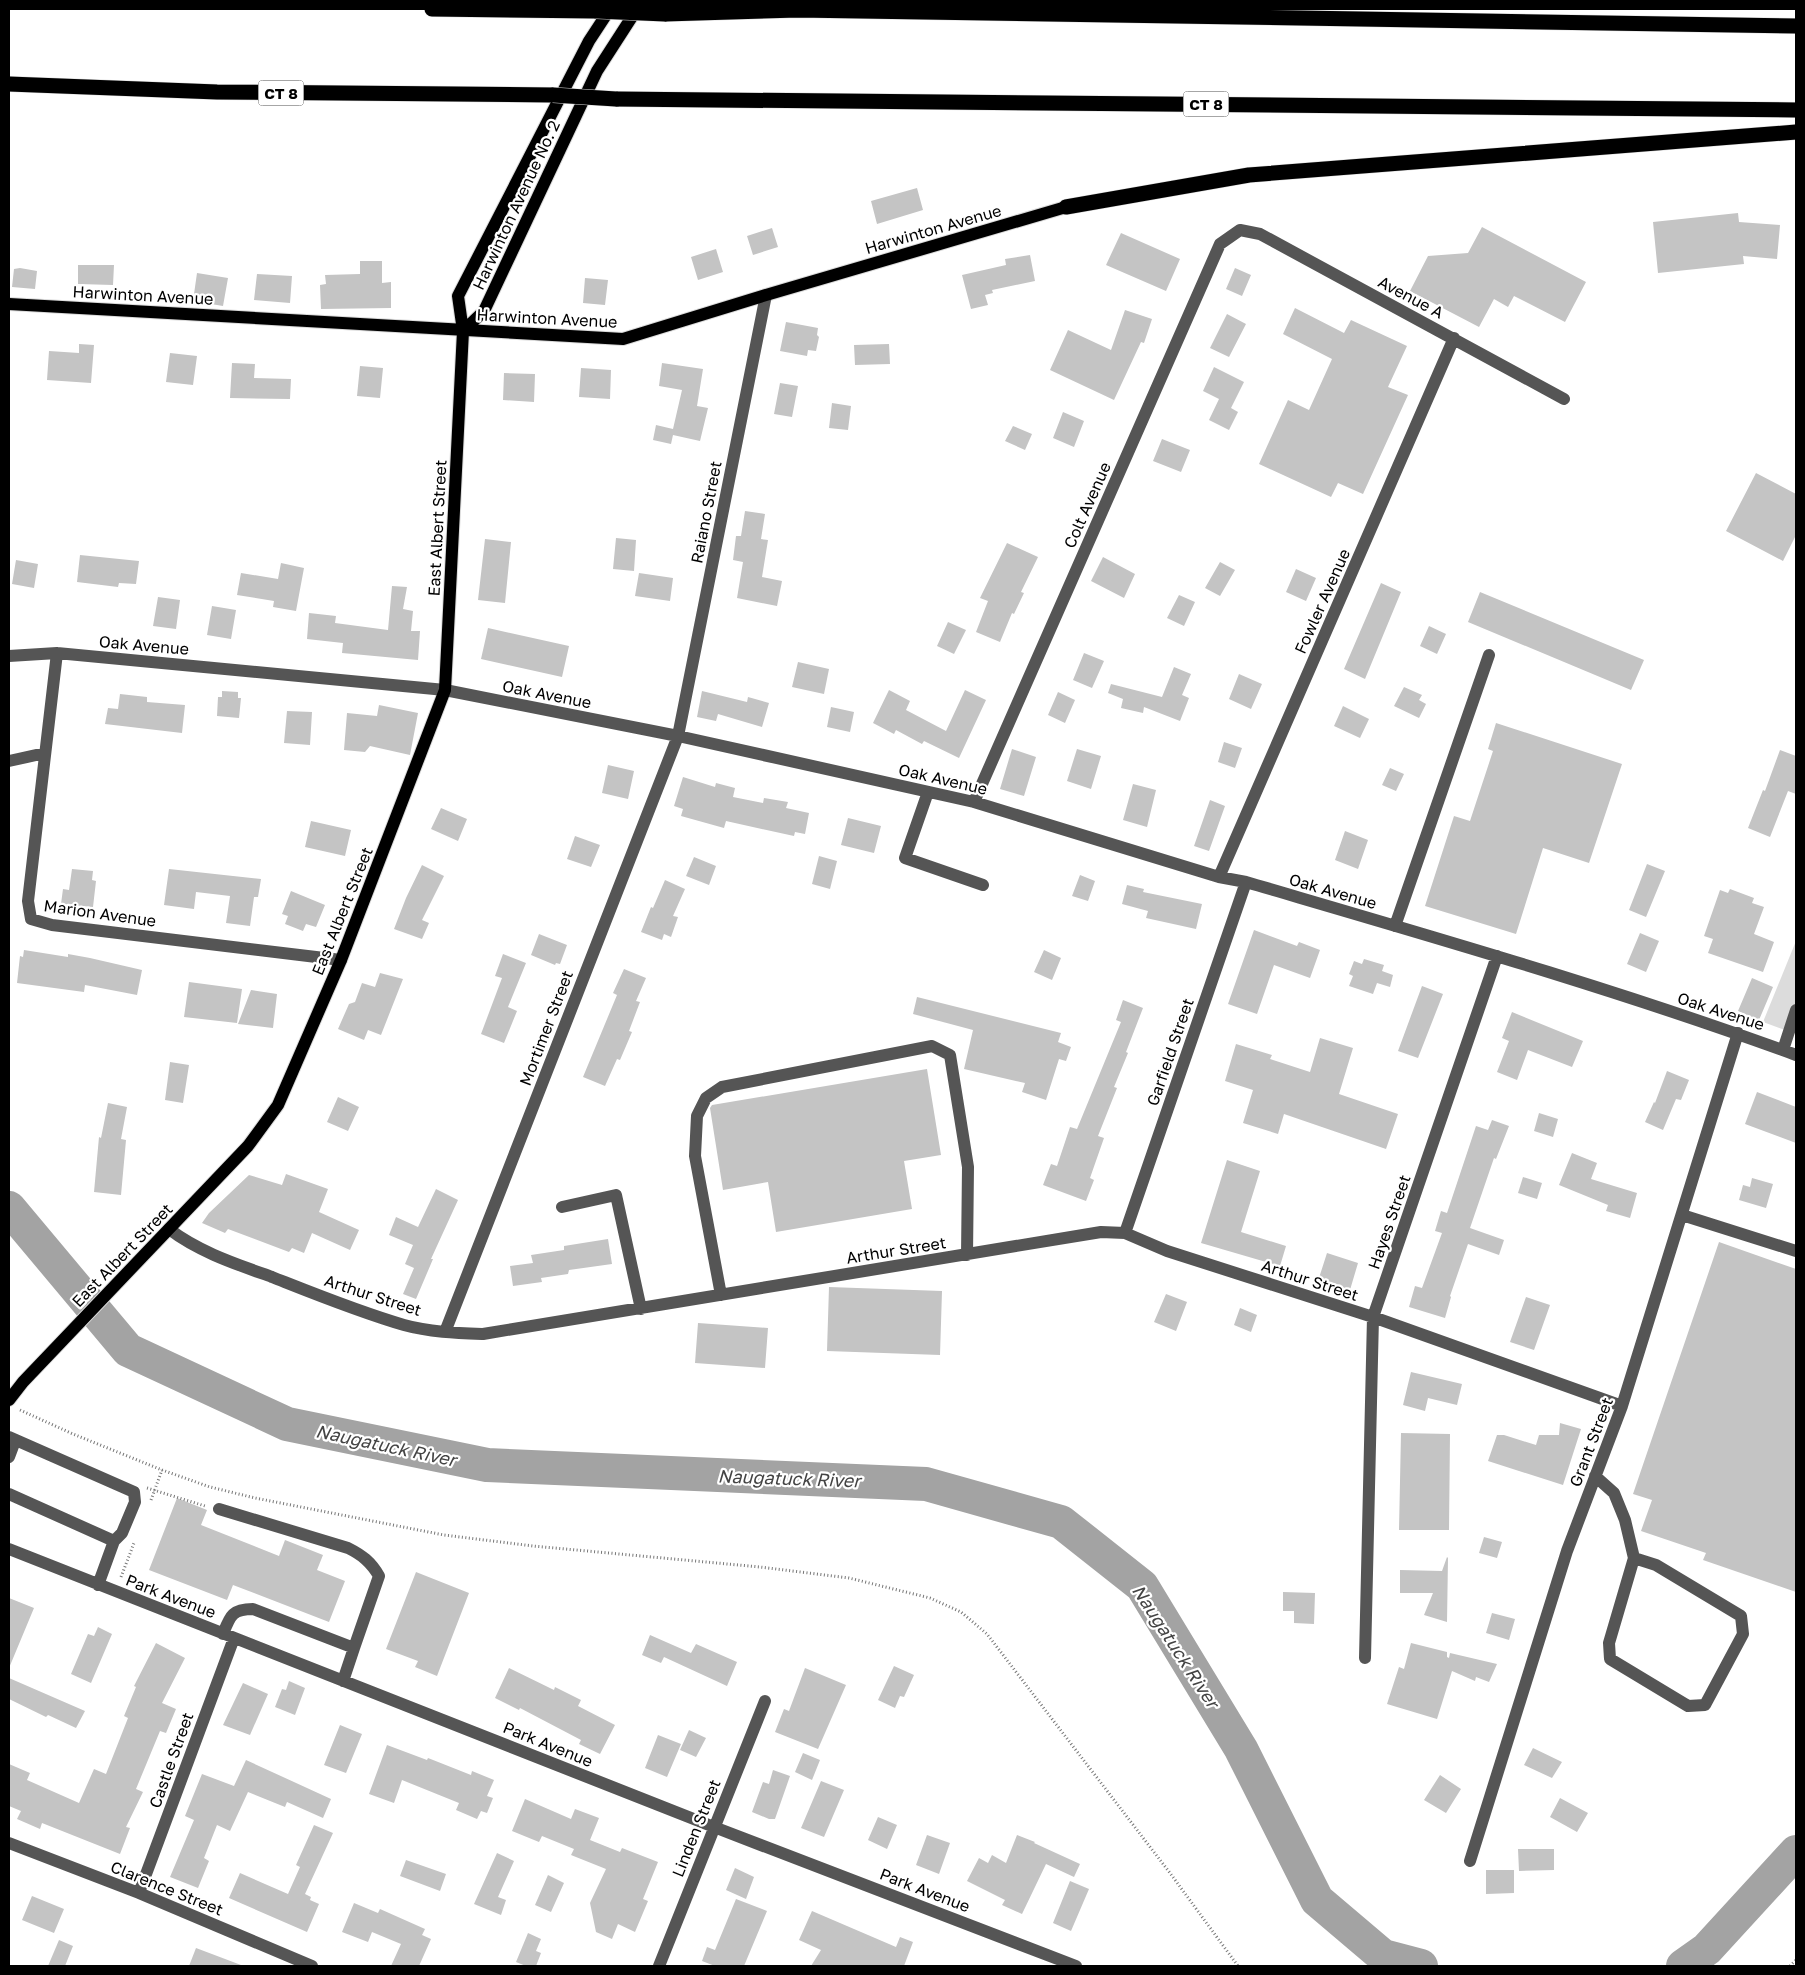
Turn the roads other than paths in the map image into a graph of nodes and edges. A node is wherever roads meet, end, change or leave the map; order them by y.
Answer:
1 (432, 9) edge
2 (637, 9) edge
3 (814, 9) edge
4 (603, 10) edge
5 (798, 10) junction
6 (1796, 26) edge
7 (9, 84) edge
8 (1796, 110) edge
9 (1796, 132) edge
10 (1066, 207) joint
11 (1240, 230) joint
12 (766, 295) junction
13 (9, 304) edge
14 (463, 331) junction
15 (1454, 338) junction
16 (1564, 399) dead end
17 (57, 653) junction
18 (1489, 655) dead end
19 (9, 656) edge
20 (446, 690) junction
21 (678, 736) junction
22 (45, 754) junction
23 (9, 761) edge
24 (928, 792) junction
25 (974, 802) junction
26 (1219, 877) junction
27 (1246, 882) junction
28 (983, 886) dead end
29 (1395, 926) junction
30 (1497, 956) junction
31 (342, 960) junction
32 (1796, 1010) edge
33 (1738, 1033) junction
34 (1783, 1050) junction
35 (1796, 1054) edge
36 (562, 1207) dead end
37 (1682, 1215) junction
38 (169, 1229) junction
39 (1125, 1232) junction
40 (1796, 1252) edge
41 (967, 1255) junction
42 (721, 1295) junction
43 (641, 1309) junction
44 (1373, 1317) junction
45 (444, 1332) junction
46 (12, 1403) edge
47 (1622, 1406) junction
48 (12, 1439) edge
49 (9, 1457) edge
50 (1595, 1476) junction
51 (9, 1494) edge
52 (219, 1509) road end
53 (114, 1541) junction
54 (9, 1549) edge
55 (1634, 1558) junction
56 (98, 1584) junction
57 (228, 1636) junction
58 (354, 1648) junction
59 (1365, 1658) dead end
60 (343, 1681) junction
61 (764, 1701) dead end
62 (714, 1827) junction
63 (9, 1843) edge
64 (1470, 1861) dead end
65 (139, 1893) junction
66 (312, 1966) edge
67 (659, 1966) edge
68 (1076, 1966) edge

1 - 4 highway
2 - 14 main road, Harwinton Avenue No. 2
3 - 5 highway
4 - 5 highway, bridge
4 - 14 main road, Harwinton Avenue No. 2
5 - 6 highway
7 - 8 highway, CT 8, bridge
9 - 10 highway
10 - 12 main road, Harwinton Avenue
11 - 15 street, Avenue A
11 - 25 street, Colt Avenue
12 - 14 main road, Harwinton Avenue
12 - 21 street, Raiano Street
13 - 14 main road, Harwinton Avenue
14 - 20 main road, East Albert Street
15 - 16 street, Avenue A
15 - 26 street, Fowler Avenue
17 - 19 street, Oak Avenue
17 - 20 street, Oak Avenue
17 - 22 street, Marion Avenue
18 - 29 street
20 - 21 street, Oak Avenue
20 - 31 main road, East Albert Street
21 - 24 street, Oak Avenue
21 - 45 street, Mortimer Street
22 - 23 street
22 - 31 street, Marion Avenue
24 - 25 street, Oak Avenue
24 - 28 street
25 - 26 street, Oak Avenue
26 - 27 street, Oak Avenue
27 - 29 street, Oak Avenue
27 - 39 street, Garfield Street
29 - 30 street, Oak Avenue
30 - 33 street, Oak Avenue
30 - 44 street, Hayes Street
31 - 38 main road, East Albert Street
32 - 34 street
33 - 34 street, Oak Avenue
33 - 37 street, Grant Street
34 - 35 street, Oak Avenue
36 - 43 street
37 - 40 street
37 - 47 street, Grant Street
38 - 45 street, Arthur Street
38 - 46 main road, East Albert Street
39 - 41 street, Arthur Street
39 - 44 street, Arthur Street
41 - 42 street, Arthur Street
41 - 42 street
42 - 43 street, Arthur Street
43 - 45 street, Arthur Street
44 - 47 street, Arthur Street
44 - 59 street, Hayes Street
47 - 50 street, Grant Street
48 - 49 street
48 - 53 street
50 - 55 street
50 - 64 street, Grant Street
51 - 53 street
52 - 58 street
53 - 56 street
54 - 56 street, Park Avenue
55 - 55 street
56 - 57 street, Park Avenue
57 - 58 street, Castle Street
57 - 60 street, Park Avenue
57 - 65 street, Castle Street
58 - 60 street
60 - 62 street, Park Avenue
61 - 62 street, Linden Street
62 - 67 street, Linden Street
62 - 68 street, Park Avenue
63 - 65 street, Clarence Street
65 - 66 street, Clarence Street

